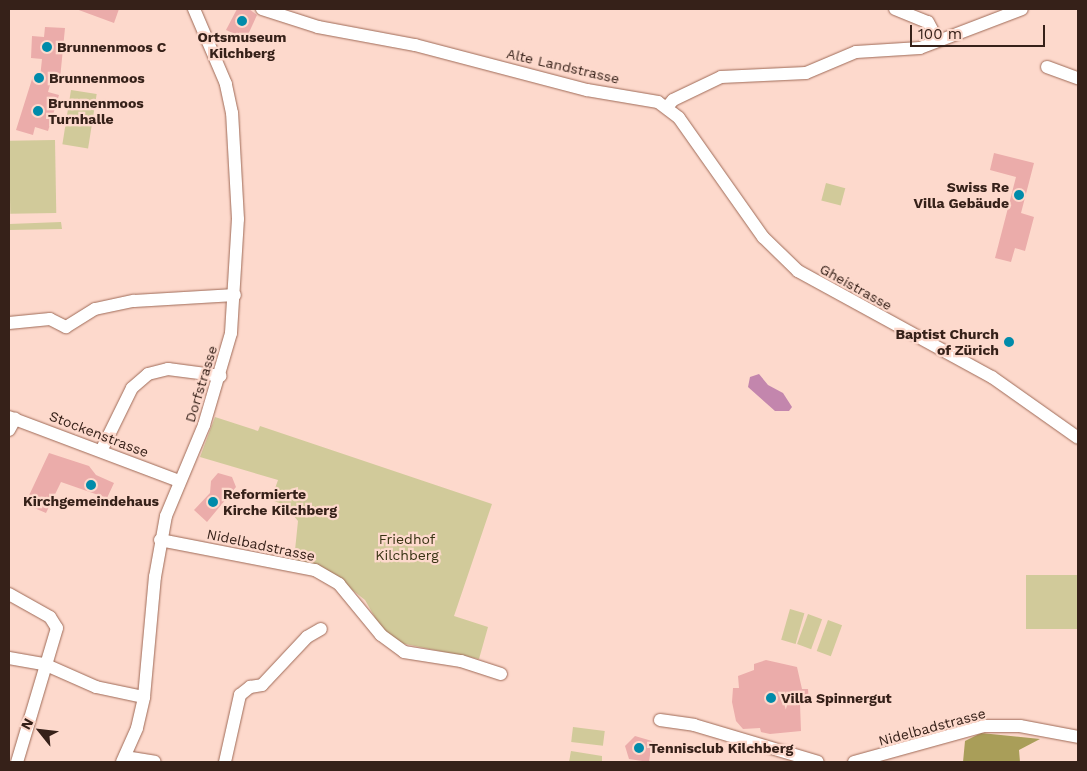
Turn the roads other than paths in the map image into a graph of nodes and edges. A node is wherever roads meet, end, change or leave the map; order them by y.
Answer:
1 (194, 9) edge
2 (262, 9) edge
3 (895, 9) edge
4 (1022, 9) edge
5 (938, 41) junction
6 (1046, 67) dead end
7 (1078, 78) edge
8 (667, 107) junction
9 (234, 296) junction
10 (9, 323) edge
11 (221, 376) junction
12 (11, 422) edge
13 (1078, 438) edge
14 (101, 451) junction
15 (179, 481) junction
16 (160, 540) junction
17 (9, 594) edge
18 (321, 629) dead end
19 (9, 658) edge
20 (44, 664) junction
21 (501, 674) dead end
22 (144, 697) junction
23 (660, 720) dead end
24 (1078, 737) edge
25 (123, 760) edge
26 (17, 762) edge
27 (155, 762) edge
28 (225, 762) edge
29 (818, 762) edge
30 (854, 762) edge

1 - 9 street, Dorfstrasse
2 - 8 street, Alte Landstrasse
3 - 5 street
4 - 5 street
5 - 8 street
6 - 7 street
8 - 13 street, Gheistrasse
9 - 10 street
9 - 11 street, Dorfstrasse
11 - 14 street
11 - 15 street, Dorfstrasse
12 - 14 street, Stockenstrasse
14 - 15 street, Stockenstrasse
15 - 16 street, Dorfstrasse
16 - 21 street, Nidelbadstrasse
16 - 22 street, Dorfstrasse
17 - 20 street
18 - 28 street
19 - 20 street
20 - 22 street
20 - 26 street
22 - 25 street, Dorfstrasse
23 - 29 street
24 - 30 street, Nidelbadstrasse
25 - 27 street

